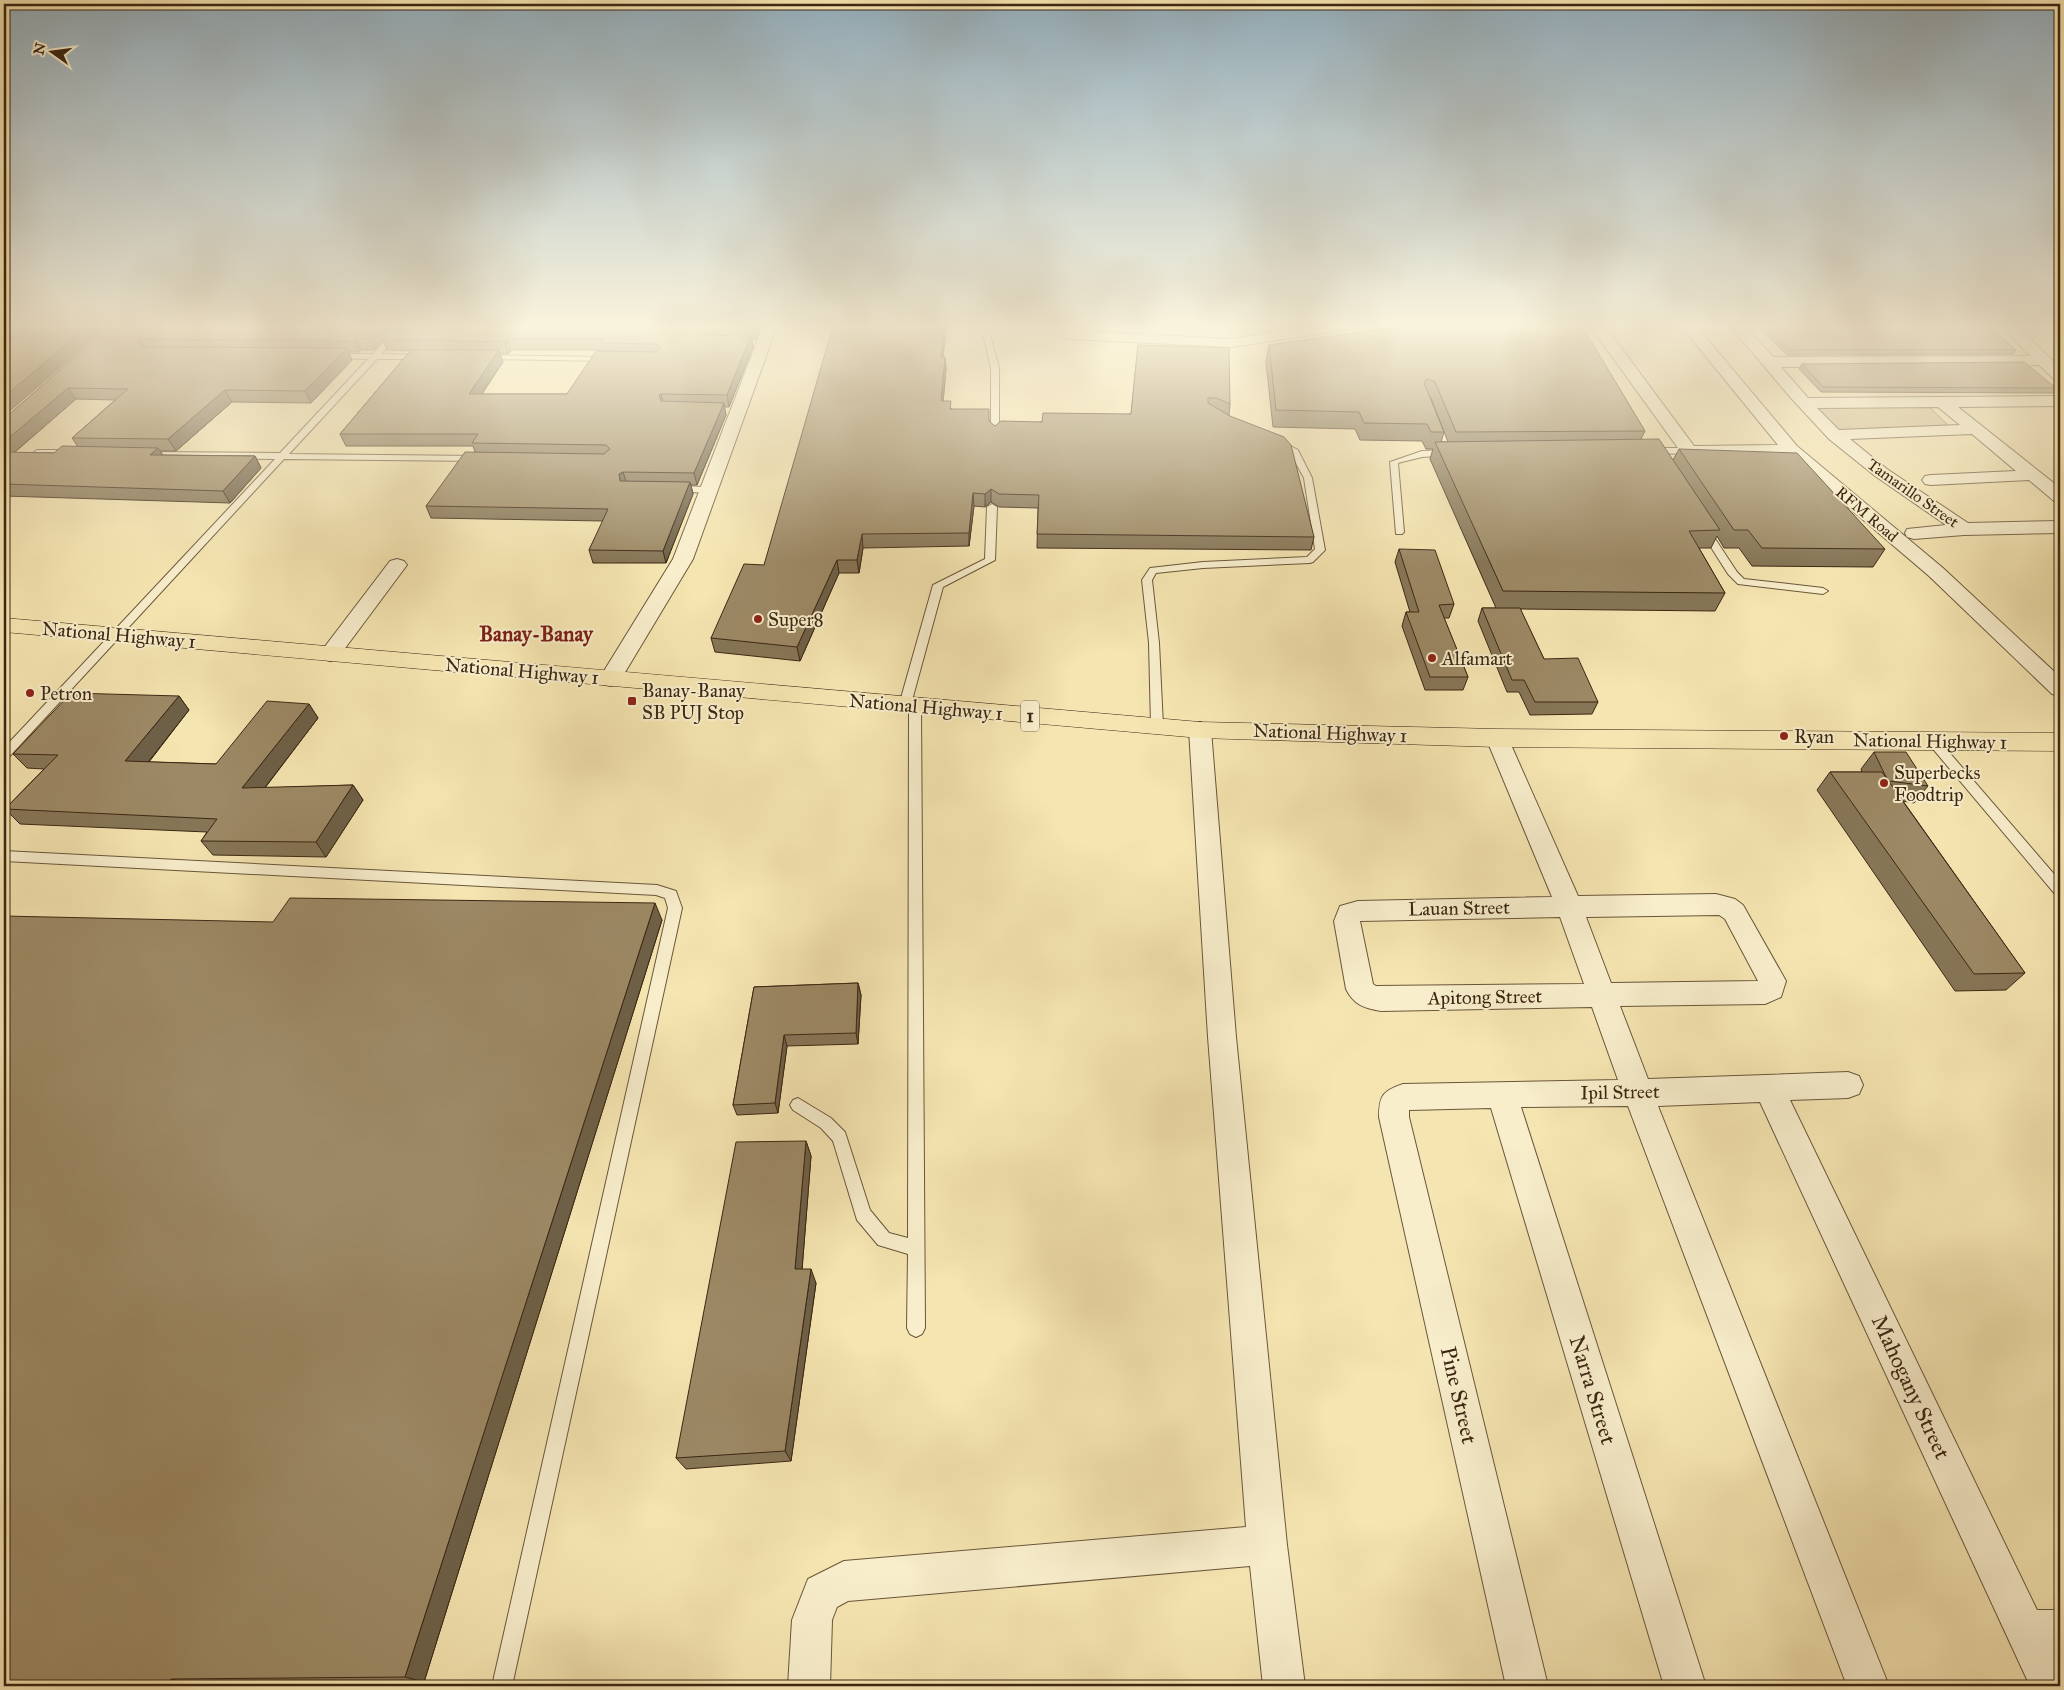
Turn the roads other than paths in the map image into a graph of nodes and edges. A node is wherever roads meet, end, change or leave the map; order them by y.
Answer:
1 (330, 405) edge
2 (736, 405) edge
3 (995, 405) edge
4 (1655, 405) edge
5 (1756, 405) edge
6 (1806, 405) edge
7 (1946, 405) edge
8 (1975, 429) junction
9 (995, 434) edge
10 (1835, 435) junction
11 (1269, 438) edge
12 (1443, 444) edge
13 (1791, 450) junction
14 (1689, 451) junction
15 (37, 453) edge
16 (86, 453) edge
17 (1457, 453) edge
18 (135, 454) edge
19 (1447, 454) junction
20 (1654, 454) edge
21 (283, 456) junction
22 (490, 459) edge
23 (1879, 471) junction
24 (2033, 476) junction
25 (1931, 480) junction
26 (664, 489) edge
27 (709, 490) junction
28 (1914, 494) junction
29 (2060, 497) edge
30 (992, 507) edge
31 (1702, 525) edge
32 (2060, 527) edge
33 (1964, 529) junction
34 (1399, 532) dead end
35 (1914, 533) dead end
36 (397, 565) dead end
37 (1823, 591) dead end
38 (4, 624) edge
39 (117, 634) junction
40 (330, 654) junction
41 (610, 679) junction
42 (2060, 689) edge
43 (910, 706) junction
44 (1156, 726) junction
45 (1200, 730) junction
46 (1497, 738) junction
47 (1932, 740) junction
48 (2060, 742) edge
49 (4, 755) edge
50 (4, 856) edge
51 (2060, 890) edge
52 (1569, 906) junction
53 (1602, 995) junction
54 (1368, 997) joint
55 (1848, 1084) dead end
56 (1769, 1088) junction
57 (1638, 1093) junction
58 (1502, 1094) junction
59 (1394, 1104) joint
60 (798, 1105) dead end
61 (916, 1250) junction
62 (916, 1328) dead end
63 (1267, 1545) junction
64 (2043, 1630) edge
65 (502, 1686) edge
66 (809, 1686) edge
67 (1284, 1686) edge
68 (1527, 1686) edge
69 (1685, 1686) edge
70 (1868, 1686) edge
71 (2052, 1686) edge

1 - 21 lane
2 - 27 street
3 - 9 lane
4 - 14 street
5 - 13 street, RFM Road
6 - 10 street, Tamarillo Street
7 - 8 street
8 - 10 street
8 - 24 street
10 - 23 street, Tamarillo Street
11 - 44 lane
12 - 19 lane
13 - 14 street
13 - 42 street, RFM Road
14 - 20 lane
15 - 16 lane
17 - 19 lane
18 - 21 lane
19 - 34 lane
21 - 22 lane
21 - 39 lane
23 - 25 street
23 - 28 street, Tamarillo Street
24 - 25 street
24 - 29 street
25 - 28 street
26 - 27 lane
27 - 41 street
28 - 33 street, Tamarillo Street
30 - 43 lane
31 - 37 lane
32 - 33 street
33 - 35 street
36 - 40 street
38 - 39 highway, National Highway 1 / 1
39 - 40 highway, National Highway 1 / 1
39 - 49 lane
40 - 41 highway, National Highway 1 / 1
41 - 43 highway, National Highway 1 / 1
43 - 44 highway, National Highway 1 / 1
43 - 61 lane
44 - 45 highway, National Highway 1 / 1
45 - 46 highway, National Highway 1 / 1
45 - 63 street
46 - 47 highway, National Highway 1 / 1
46 - 52 street
47 - 48 highway, National Highway 1 / 1
47 - 51 lane
50 - 65 lane
52 - 53 street
52 - 53 street, Lauan Street
52 - 54 street, Lauan Street
53 - 54 street, Apitong Street
53 - 57 street
55 - 56 street, Ipil Street
56 - 57 street, Ipil Street
56 - 64 street, Mahogany Street
57 - 58 street, Ipil Street
57 - 70 street
58 - 59 street, Ipil Street
58 - 69 street, Narra Street
59 - 68 street, Pine Street
60 - 61 lane
61 - 62 lane
63 - 66 street
63 - 67 street
64 - 71 street, Mahogany Street

